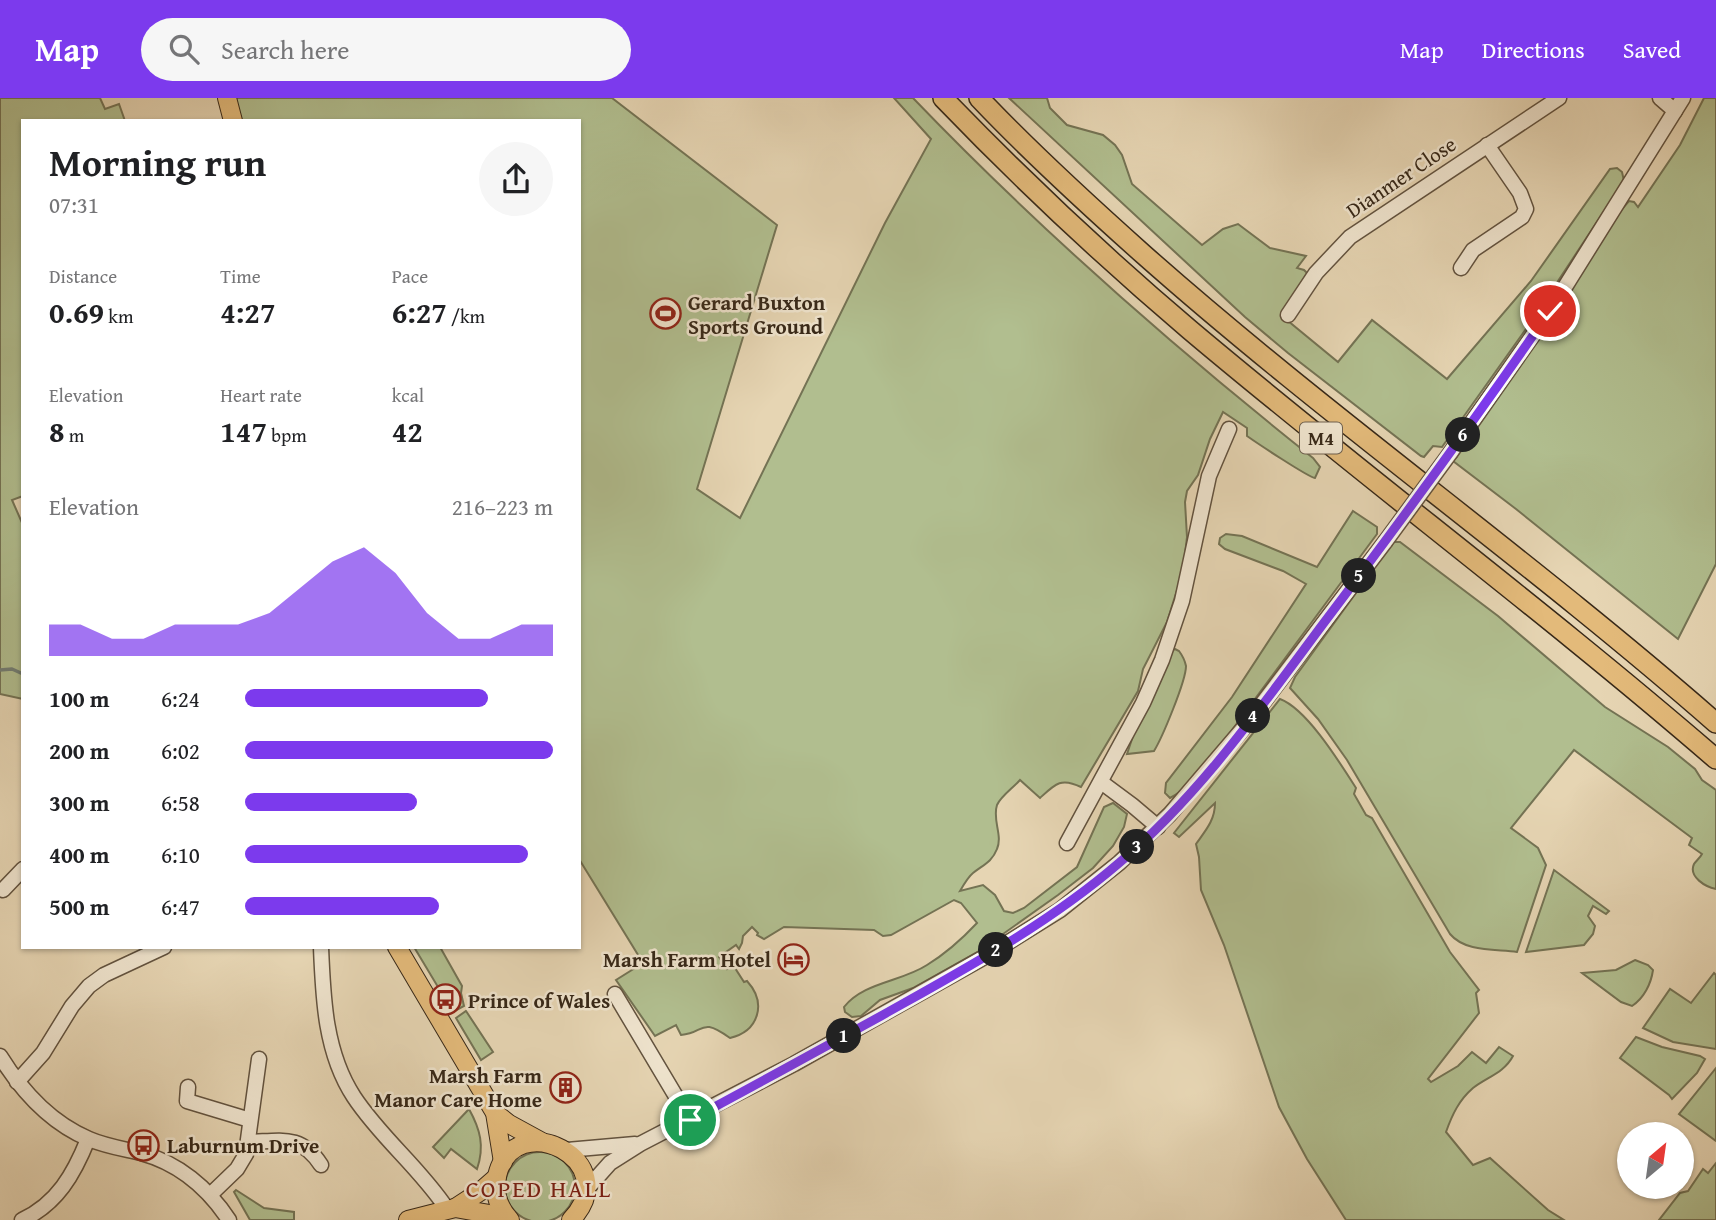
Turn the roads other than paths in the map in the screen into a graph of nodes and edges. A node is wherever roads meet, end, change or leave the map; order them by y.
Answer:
1 (226, 98) edge
2 (943, 98) edge
3 (979, 98) edge
4 (1559, 98) edge
5 (1660, 98) edge
6 (1679, 104) edge
7 (232, 119) edge
8 (1487, 145) junction
9 (1461, 268) dead end
10 (1288, 315) dead end
11 (1229, 429) dead end
12 (1716, 723) edge
13 (1716, 759) edge
14 (1101, 782) junction
15 (1158, 827) junction
16 (1067, 843) dead end
17 (21, 871) edge
18 (3, 890) dead end
19 (160, 949) edge
20 (321, 949) edge
21 (398, 949) edge
22 (615, 994) dead end
23 (0, 1056) edge
24 (259, 1059) dead end
25 (18, 1082) junction
26 (188, 1087) dead end
27 (495, 1113) junction
28 (250, 1120) junction
29 (690, 1120) junction
30 (88, 1139) junction
31 (249, 1142) junction
32 (542, 1142) junction
33 (640, 1144) junction
34 (567, 1150) junction
35 (321, 1165) dead end
36 (500, 1170) junction
37 (210, 1195) junction
38 (451, 1208) junction
39 (579, 1209) edge
40 (41, 1216) edge
41 (509, 1218) edge
42 (22, 1220) edge
43 (229, 1220) edge
44 (408, 1220) edge

1 - 7 main road
2 - 13 highway, M4
3 - 12 highway, M4
4 - 8 street, Dianmer Close
5 - 6 street
6 - 15 street, bridge
8 - 9 street
8 - 10 street, Dianmer Close
11 - 14 street
14 - 15 street
14 - 16 street
15 - 29 street
17 - 18 street
19 - 25 street
20 - 38 street
21 - 27 main road
22 - 29 street
23 - 25 street
24 - 28 street
25 - 30 street
26 - 28 street
27 - 32 main road
27 - 36 main road
28 - 31 street
29 - 33 street
30 - 37 street
30 - 40 street
31 - 35 street
31 - 37 street
32 - 34 main road
32 - 36 main road
33 - 34 street
33 - 39 street
34 - 39 main road
36 - 38 main road
36 - 41 main road
37 - 43 street
38 - 41 main road
38 - 44 main road
40 - 42 street

